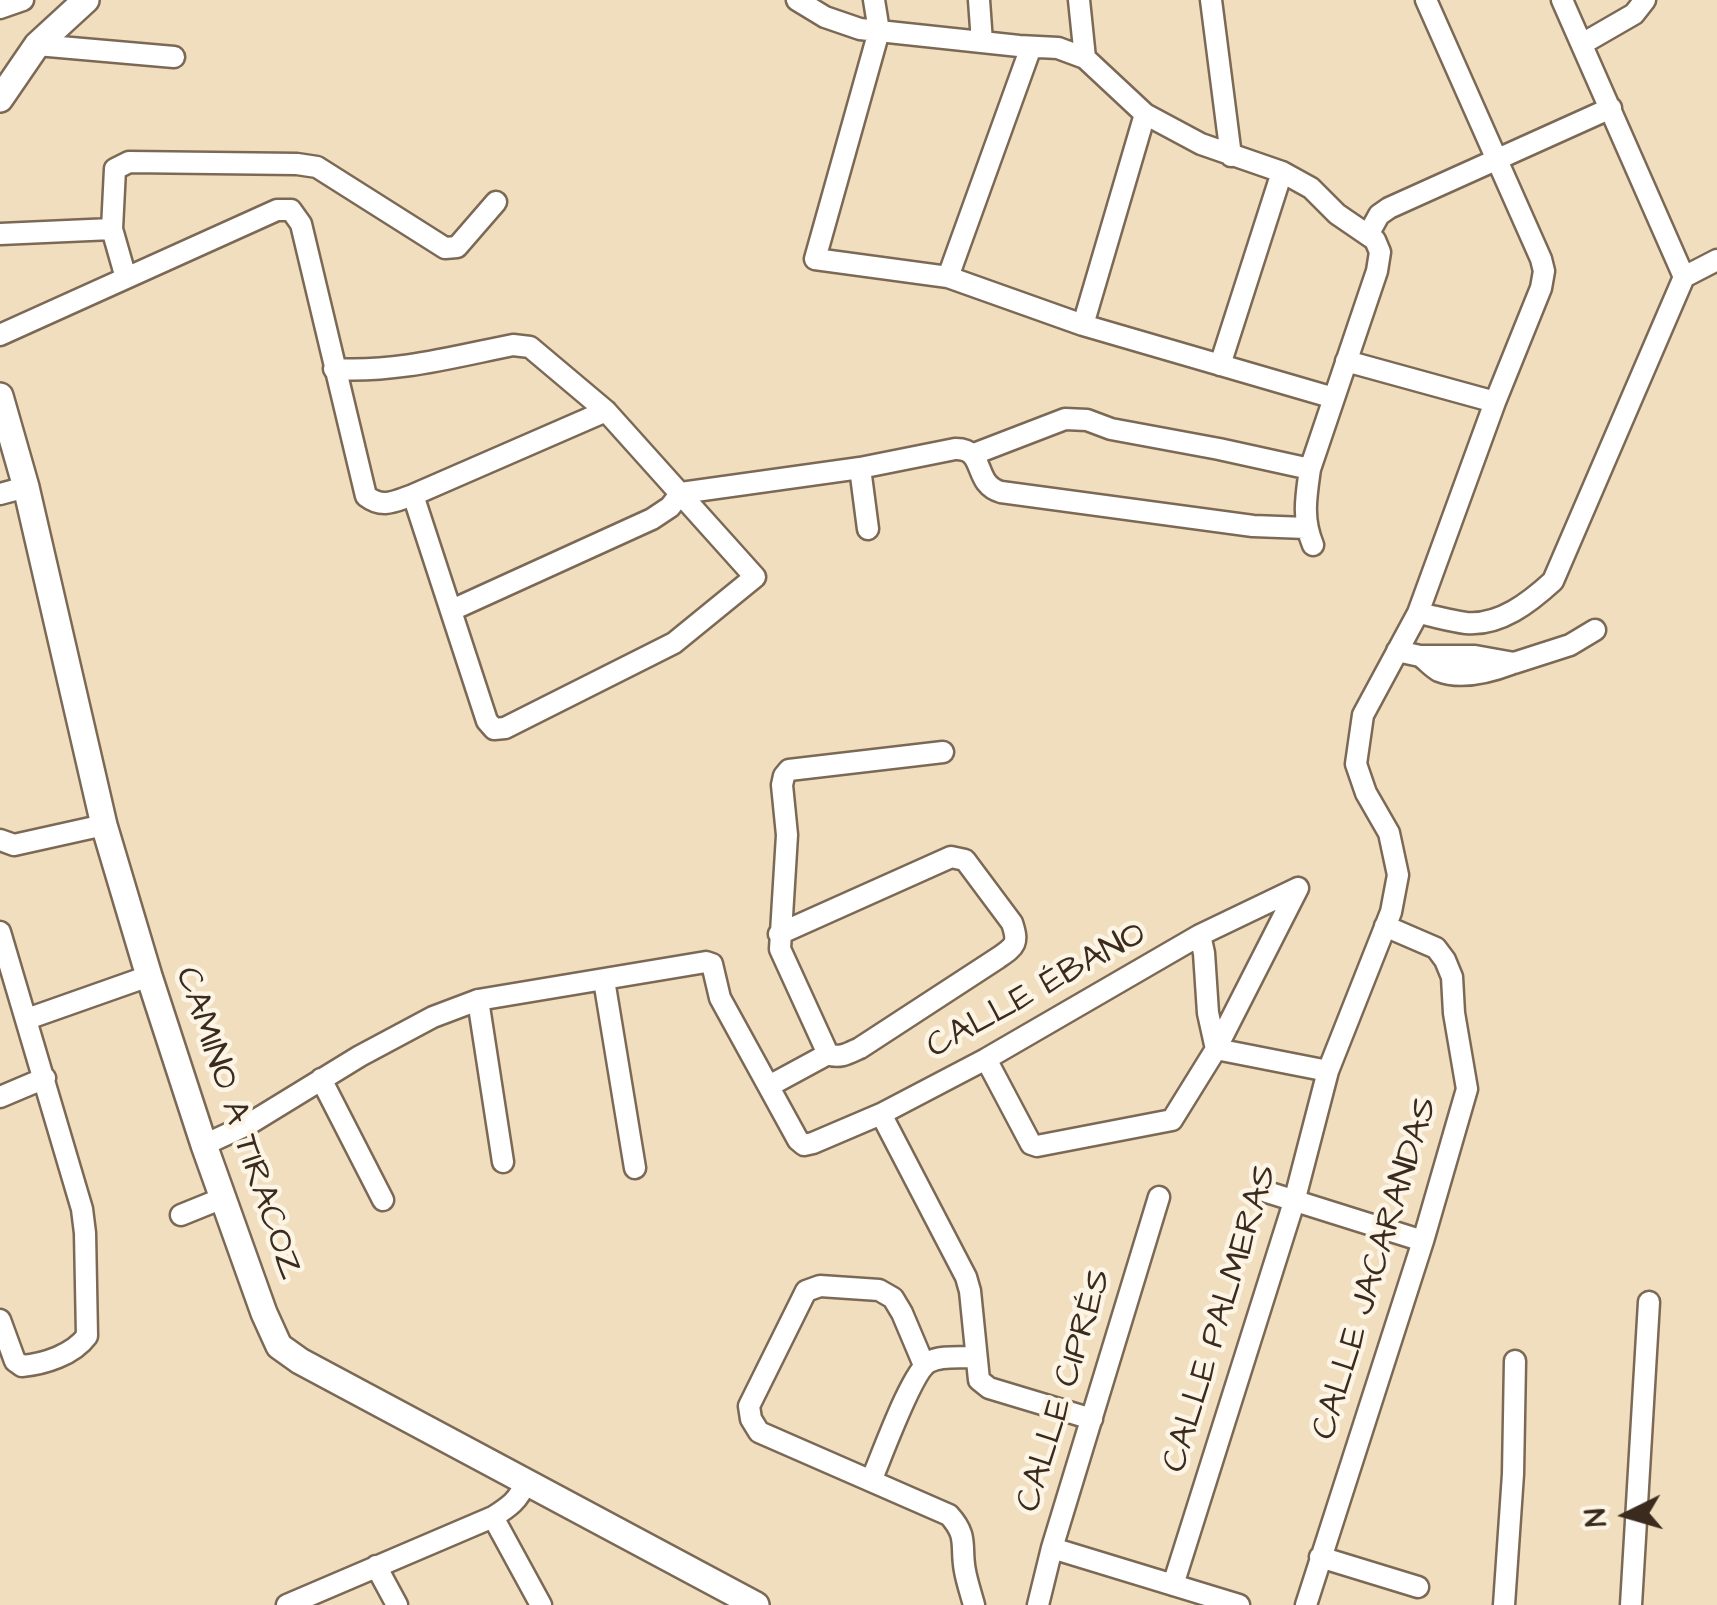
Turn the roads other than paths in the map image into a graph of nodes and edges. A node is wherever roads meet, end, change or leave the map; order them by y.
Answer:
1 (24, 0) edge
2 (86, 0) edge
3 (798, 0) edge
4 (874, 0) edge
5 (979, 0) edge
6 (1078, 0) edge
7 (1211, 0) edge
8 (1426, 0) edge
9 (1562, 0) edge
10 (1646, 0) edge
11 (0, 8) edge
12 (879, 31) junction
13 (982, 42) junction
14 (1582, 44) junction
15 (37, 45) junction
16 (1031, 47) junction
17 (174, 57) dead end
18 (1085, 58) junction
19 (0, 100) edge
20 (1611, 108) junction
21 (1145, 114) junction
22 (1231, 156) junction
23 (1495, 158) junction
24 (1282, 172) junction
25 (496, 202) dead end
26 (112, 229) junction
27 (0, 234) edge
28 (1368, 235) junction
29 (1717, 260) edge
30 (948, 277) junction
31 (126, 278) junction
32 (1684, 278) junction
33 (1083, 325) junction
34 (0, 335) edge
35 (1346, 361) junction
36 (1220, 365) junction
37 (334, 369) junction
38 (0, 396) edge
39 (1334, 398) junction
40 (1495, 402) junction
41 (606, 411) junction
42 (974, 454) junction
43 (860, 468) junction
44 (1310, 469) junction
45 (26, 488) junction
46 (681, 493) junction
47 (0, 494) edge
48 (413, 494) junction
49 (868, 529) dead end
50 (452, 610) junction
51 (1418, 612) junction
52 (1595, 630) dead end
53 (1397, 651) junction
54 (943, 752) dead end
55 (104, 825) junction
56 (0, 840) edge
57 (1385, 926) junction
58 (0, 932) edge
59 (779, 934) junction
60 (1200, 935) junction
61 (149, 976) junction
62 (604, 980) junction
63 (478, 1000) junction
64 (27, 1019) junction
65 (1216, 1049) junction
66 (828, 1054) junction
67 (986, 1059) junction
68 (1328, 1071) junction
69 (44, 1078) junction
70 (321, 1079) junction
71 (769, 1086) junction
72 (0, 1097) edge
73 (881, 1114) junction
74 (204, 1145) junction
75 (503, 1162) dead end
76 (635, 1168) dead end
77 (1267, 1192) dead end
78 (1159, 1197) dead end
79 (224, 1198) junction
80 (382, 1200) dead end
81 (1294, 1202) junction
82 (181, 1214) dead end
83 (1422, 1241) junction
84 (1649, 1302) dead end
85 (0, 1320) edge
86 (976, 1357) junction
87 (1514, 1361) dead end
88 (924, 1365) junction
89 (1092, 1419) junction
90 (871, 1481) junction
91 (525, 1483) junction
92 (493, 1516) junction
93 (1052, 1548) junction
94 (1320, 1557) junction
95 (376, 1566) junction
96 (1174, 1585) junction
97 (1418, 1587) dead end
98 (287, 1605) edge
99 (397, 1605) edge
100 (540, 1605) edge
101 (756, 1605) edge
102 (974, 1605) edge
103 (1038, 1605) edge
104 (1238, 1605) edge
105 (1306, 1605) edge
106 (1504, 1605) edge
107 (1632, 1605) edge

1 - 11 street
2 - 15 street
3 - 12 street
4 - 12 street
5 - 13 street
6 - 18 street
7 - 22 street
8 - 23 street, CALLE PALMERAS
9 - 14 street
10 - 14 street
12 - 13 street
12 - 30 street
13 - 16 street
14 - 20 street
15 - 17 street
15 - 19 street
16 - 18 street
16 - 30 street
18 - 21 street
20 - 23 street
20 - 32 street
21 - 22 street
21 - 33 street
22 - 24 street
23 - 28 street
23 - 40 street, CALLE PALMERAS
24 - 28 street
24 - 36 street
25 - 26 street
26 - 27 street
26 - 31 street
28 - 35 street
29 - 32 street
30 - 33 street
31 - 34 street
31 - 37 street
32 - 51 street
33 - 36 street
35 - 39 street
35 - 40 street
36 - 39 street
37 - 41 street
37 - 48 street
38 - 45 street, CAMINO A TIRACOZ
39 - 44 street
40 - 51 street, CALLE PALMERAS
41 - 46 street
41 - 48 street
42 - 43 street
42 - 44 street
42 - 44 street
43 - 46 street
43 - 49 street
45 - 47 street
45 - 55 street, CAMINO A TIRACOZ
46 - 50 street
46 - 50 street
48 - 50 street
51 - 53 street, CALLE PALMERAS
52 - 53 street
53 - 57 street, CALLE PALMERAS
54 - 59 street
55 - 56 street
55 - 61 street, CAMINO A TIRACOZ
57 - 68 street, CALLE PALMERAS
57 - 83 street, CALLE JACARANDAS
58 - 64 street
59 - 66 street
59 - 66 street
60 - 65 street
60 - 65 street, CALLE ÉBANO
60 - 67 street, CALLE ÉBANO
61 - 64 street
61 - 74 street, CAMINO A TIRACOZ
62 - 63 street
62 - 71 street
62 - 76 street
63 - 70 street
63 - 75 street
64 - 69 street
65 - 67 street
65 - 68 street
66 - 71 street
67 - 73 street, CALLE ÉBANO
68 - 81 street, CALLE PALMERAS
69 - 72 street
69 - 85 street
70 - 74 street
70 - 80 street
71 - 73 street, CALLE ÉBANO
73 - 86 street
74 - 79 street, CAMINO A TIRACOZ
77 - 81 street
78 - 89 street, CALLE CIPRÉS
79 - 82 street
79 - 91 street, CAMINO A TIRACOZ
81 - 83 street
81 - 96 street, CALLE PALMERAS
83 - 94 street, CALLE JACARANDAS
84 - 107 street
86 - 88 street
86 - 89 street
87 - 106 street
88 - 90 street
88 - 90 street
89 - 93 street, CALLE CIPRÉS
90 - 102 street
91 - 92 street
91 - 101 street, CAMINO A TIRACOZ
92 - 95 street
92 - 100 street
93 - 96 street
93 - 103 street, CALLE CIPRÉS
94 - 97 street
94 - 105 street, CALLE JACARANDAS
95 - 98 street
95 - 99 street
96 - 104 street

